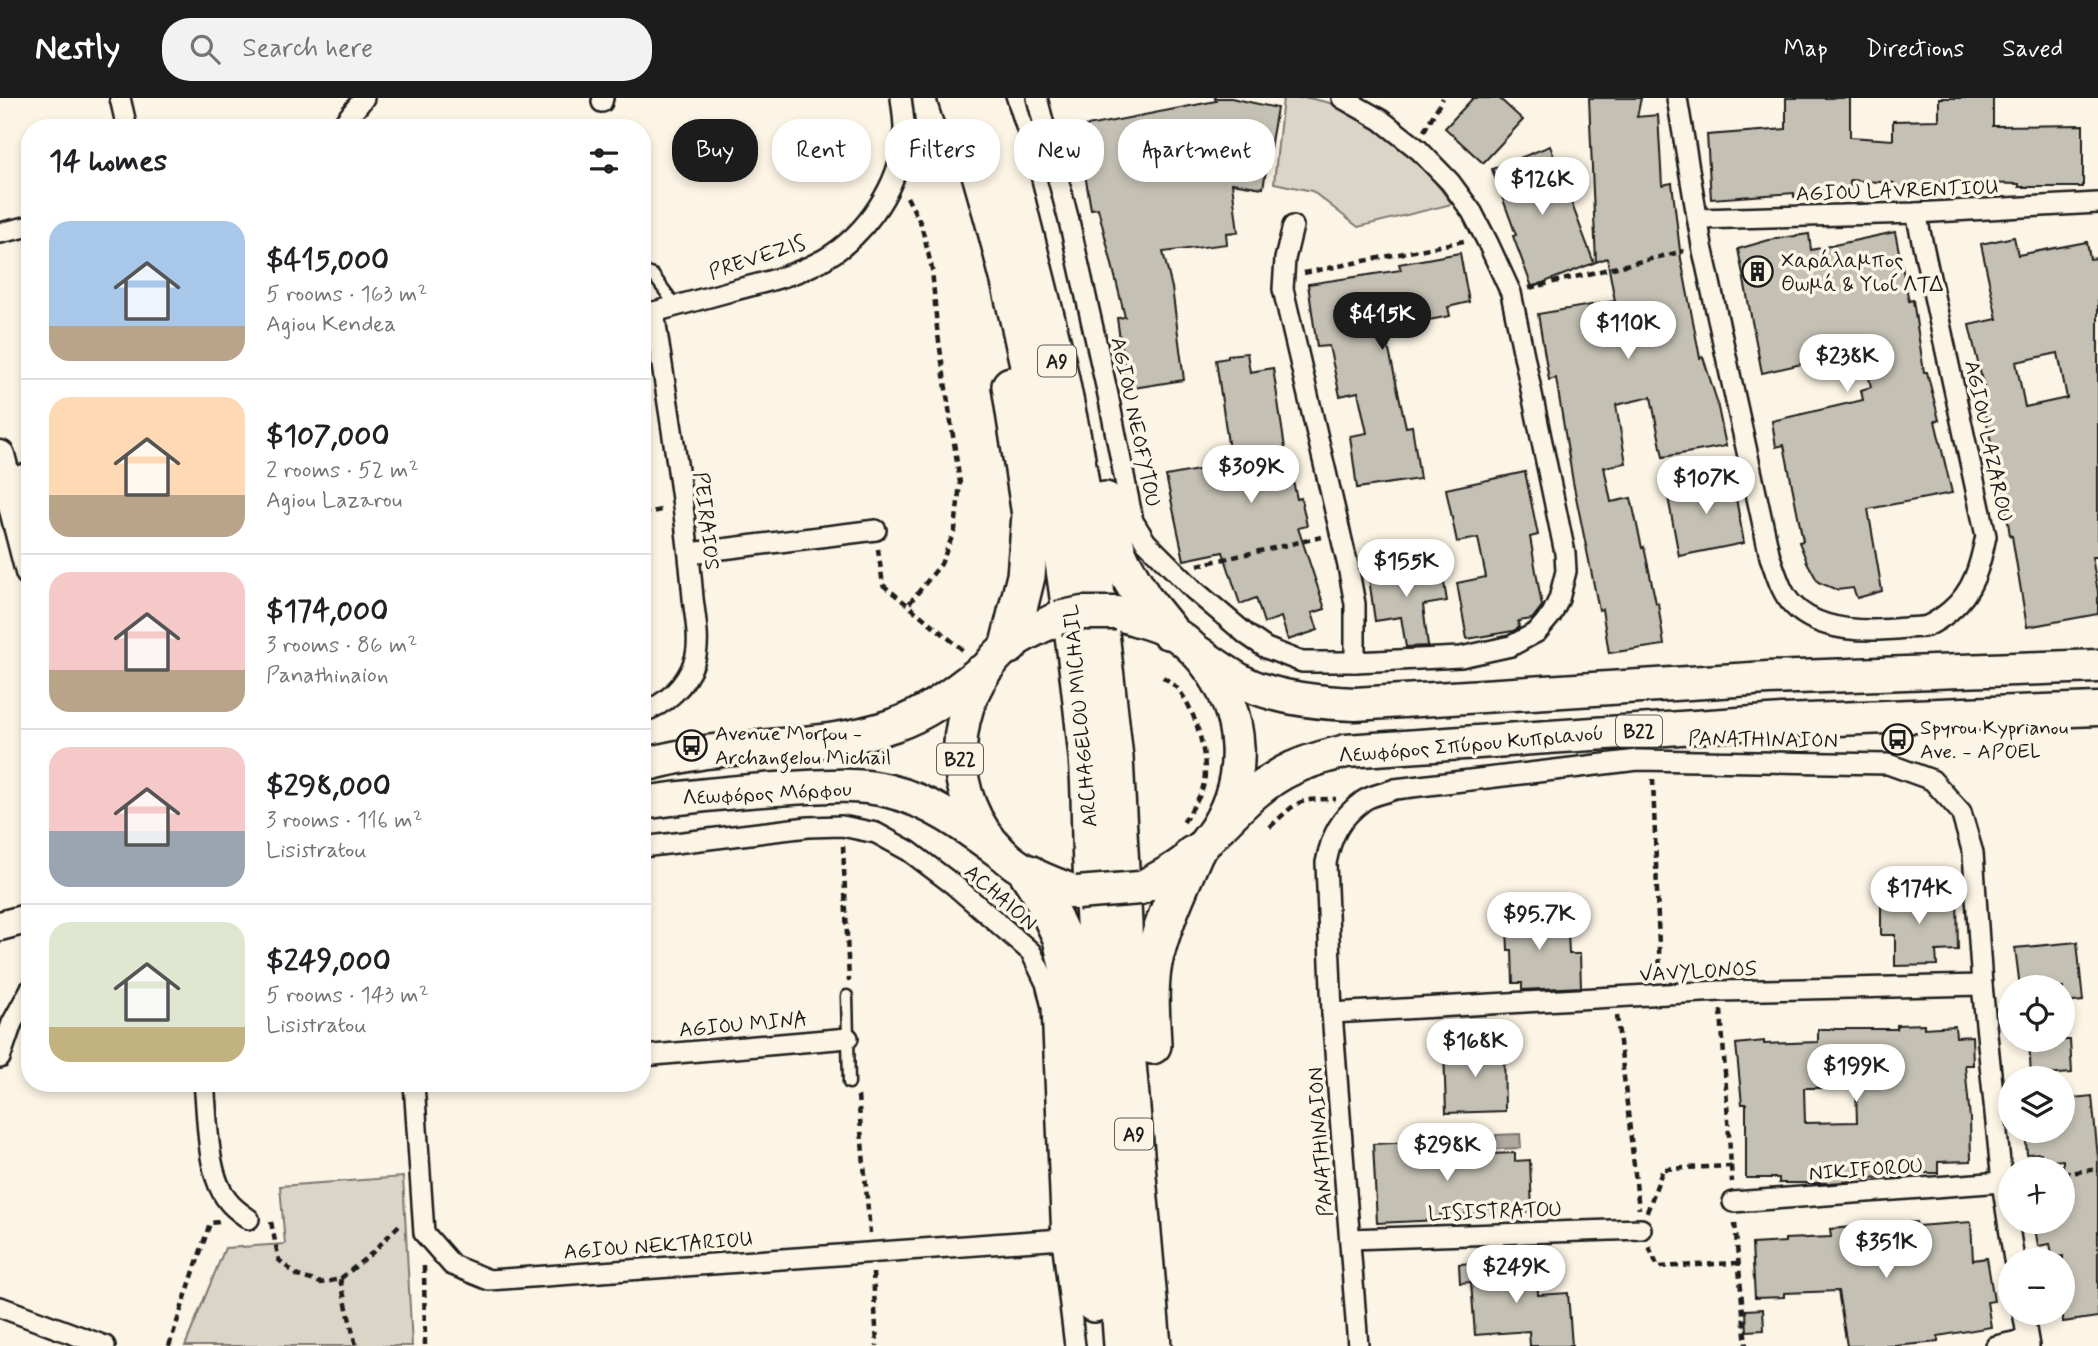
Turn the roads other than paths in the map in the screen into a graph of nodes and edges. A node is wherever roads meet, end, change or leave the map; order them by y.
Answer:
1 (120, 98) edge
2 (364, 98) edge
3 (901, 98) edge
4 (934, 98) edge
5 (957, 98) edge
6 (985, 98) edge
7 (1010, 98) edge
8 (1037, 98) edge
9 (1342, 98) edge
10 (1677, 98) edge
11 (125, 119) edge
12 (347, 119) edge
13 (2098, 203) edge
14 (1916, 213) junction
15 (1698, 219) junction
16 (1293, 226) dead end
17 (21, 228) edge
18 (0, 233) edge
19 (651, 274) edge
20 (676, 306) junction
21 (651, 312) edge
22 (651, 330) edge
23 (12, 469) edge
24 (21, 520) edge
25 (876, 530) road end
26 (690, 553) junction
27 (1182, 640) junction
28 (988, 652) junction
29 (1355, 663) junction
30 (2098, 666) edge
31 (651, 707) edge
32 (2098, 709) edge
33 (651, 763) edge
34 (651, 802) edge
35 (651, 846) edge
36 (1201, 847) junction
37 (1015, 863) junction
38 (21, 920) edge
39 (0, 926) edge
40 (1982, 985) junction
41 (847, 996) road end
42 (21, 1006) edge
43 (1332, 1013) junction
44 (848, 1038) junction
45 (651, 1055) edge
46 (0, 1058) edge
47 (849, 1083) road end
48 (205, 1092) edge
49 (415, 1092) edge
50 (1999, 1157) edge
51 (1998, 1182) edge
52 (1733, 1202) road end
53 (249, 1219) road end
54 (1641, 1229) road end
55 (1062, 1239) junction
56 (1350, 1239) junction
57 (0, 1307) edge
58 (2025, 1325) edge
59 (2028, 1343) edge
60 (105, 1346) edge
61 (1075, 1346) edge
62 (1098, 1346) edge
63 (1123, 1346) edge
64 (1152, 1346) edge
65 (1178, 1346) edge
66 (1358, 1346) edge
67 (1996, 1346) edge

1 - 11 street
2 - 12 street
3 - 20 street, PREVEZIS
4 - 28 highway
5 - 63 highway, ARCHAGELOU MICHAIL / A9
6 - 64 highway, ARCHAGELOU MICHAIL / A9
7 - 27 highway
8 - 29 street, AGIOU NEOFYTOU
9 - 29 street, AGIOU NEOFYTOU
10 - 15 street, AGIOU LAZAROU
13 - 14 street, AGIOU LAVRENTIOU
14 - 15 street, AGIOU LAVRENTIOU
14 - 15 street, AGIOU LAZAROU
16 - 29 street
17 - 18 street
19 - 20 lane
20 - 21 street, PREVEZIS
22 - 26 street, PEIRAIOS
23 - 24 main road
25 - 26 street
26 - 31 street, PEIRAIOS
27 - 28 main road, B22, bridge
27 - 30 main road, Λεωφόρος Σπύρου Κυπριανού / B22
27 - 36 main road, B22
28 - 33 main road, Λεωφόρος Μόρφου / B22
28 - 37 main road, B22
32 - 36 main road, Λεωφόρος Σπύρου Κυπριανού / B22
34 - 37 main road, Λεωφόρος Μόρφου / B22
35 - 55 street, ACHAION
36 - 37 main road, B22, bridge
36 - 65 highway
37 - 62 highway
38 - 39 main road
40 - 43 street, VAVYLONOS
40 - 43 street, PANATHINAION
40 - 50 street, PANATHINAION
41 - 44 lane
42 - 46 street
43 - 56 street, PANATHINAION
44 - 45 street, AGIOU MINA
44 - 47 lane
48 - 53 street
49 - 55 street, AGIOU NEKTARIOU
51 - 52 street, NIKIFOROU
54 - 56 street, LISISTRATOU
55 - 61 street, ACHAION
56 - 66 street, PANATHINAION
57 - 60 street
58 - 59 street
59 - 67 street

